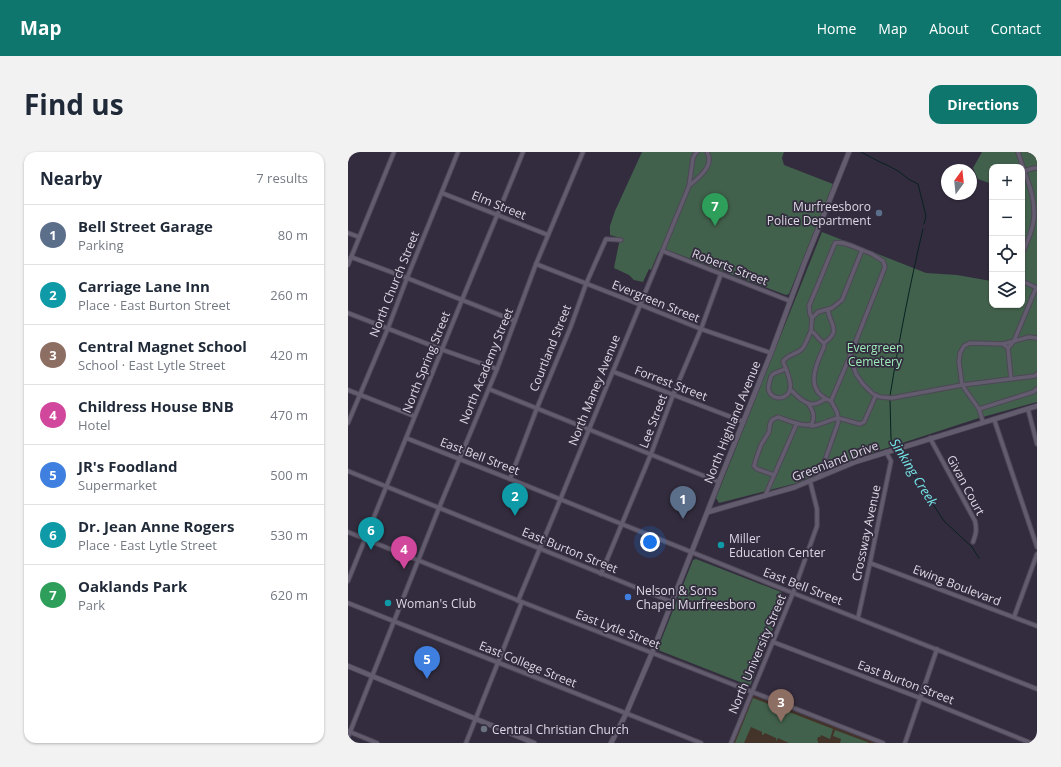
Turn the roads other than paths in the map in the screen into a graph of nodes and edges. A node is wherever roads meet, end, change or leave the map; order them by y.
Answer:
1 (394, 152) edge
2 (458, 152) edge
3 (523, 152) edge
4 (583, 152) edge
5 (697, 152) edge
6 (707, 152) edge
7 (849, 152) edge
8 (1018, 152) edge
9 (1022, 164) edge
10 (1037, 168) edge
11 (1025, 171) edge
12 (1025, 174) edge
13 (689, 186) junction
14 (442, 193) junction
15 (1035, 199) edge
16 (1036, 214) edge
17 (498, 216) junction
18 (348, 233) edge
19 (548, 235) junction
20 (359, 238) junction
21 (621, 240) dead end
22 (1025, 246) edge
23 (862, 250) junction
24 (663, 251) junction
25 (351, 257) junction
26 (536, 264) junction
27 (348, 265) edge
28 (721, 274) junction
29 (407, 278) junction
30 (1025, 282) edge
31 (586, 284) junction
32 (1036, 288) edge
33 (462, 300) junction
34 (790, 301) junction
35 (640, 304) junction
36 (828, 309) junction
37 (348, 313) edge
38 (812, 318) junction
39 (515, 321) junction
40 (388, 328) junction
41 (701, 329) junction
42 (811, 331) junction
43 (1037, 338) edge
44 (1014, 341) junction
45 (824, 343) junction
46 (1003, 344) junction
47 (1008, 348) junction
48 (443, 350) junction
49 (771, 353) junction
50 (850, 356) junction
51 (786, 368) junction
52 (497, 369) junction
53 (614, 372) junction
54 (1036, 377) edge
55 (1011, 379) junction
56 (962, 385) junction
57 (489, 389) junction
58 (790, 389) junction
59 (1037, 389) edge
60 (348, 390) edge
61 (360, 395) junction
62 (674, 396) junction
63 (876, 396) junction
64 (826, 399) junction
65 (831, 401) junction
66 (808, 403) junction
67 (814, 405) junction
68 (1037, 406) edge
69 (536, 408) junction
70 (812, 409) junction
71 (979, 409) junction
72 (1028, 409) junction
73 (414, 416) junction
74 (838, 418) junction
75 (994, 419) junction
76 (744, 422) junction
77 (983, 422) junction
78 (348, 423) edge
79 (797, 423) junction
80 (810, 426) junction
81 (589, 429) junction
82 (406, 438) junction
83 (930, 438) junction
84 (1037, 444) edge
85 (886, 452) junction
86 (651, 454) junction
87 (459, 459) junction
88 (348, 471) edge
89 (774, 475) junction
90 (820, 477) junction
91 (510, 479) junction
92 (810, 481) junction
93 (719, 482) junction
94 (386, 486) junction
95 (765, 496) junction
96 (561, 499) junction
97 (439, 508) junction
98 (708, 512) junction
99 (621, 524) junction
100 (348, 532) edge
101 (365, 539) junction
102 (973, 542) dead end
103 (1037, 547) edge
104 (540, 548) junction
105 (692, 553) junction
106 (1037, 554) edge
107 (418, 560) junction
108 (870, 563) junction
109 (601, 574) junction
110 (348, 581) edge
111 (793, 594) junction
112 (520, 601) junction
113 (348, 602) edge
114 (672, 602) junction
115 (1014, 617) junction
116 (858, 618) junction
117 (394, 621) junction
118 (1037, 626) edge
119 (773, 642) junction
120 (937, 649) junction
121 (652, 653) junction
122 (498, 663) junction
123 (348, 666) edge
124 (372, 676) junction
125 (1037, 689) edge
126 (751, 692) junction
127 (920, 698) junction
128 (626, 714) junction
129 (475, 718) junction
130 (349, 732) edge
131 (348, 737) edge
132 (377, 743) edge
133 (466, 743) edge
134 (534, 743) edge
135 (612, 743) edge
136 (701, 743) edge
137 (731, 743) edge
138 (882, 743) edge
139 (904, 743) edge
140 (1031, 743) edge

1 - 20 street
2 - 14 street, North Church Street
3 - 17 street, North Spring Street
4 - 19 street, North Academy Street
5 - 13 street
6 - 13 street
7 - 34 street, North Highland Avenue
8 - 9 street
10 - 11 street
12 - 15 street
13 - 24 street, North Maney Avenue
14 - 17 street, Elm Street
14 - 29 street, North Church Street
15 - 16 street
16 - 22 street
17 - 19 street, Elm Street
17 - 33 street, North Spring Street
18 - 20 street
19 - 26 street, North Academy Street
20 - 25 street
21 - 31 street, Courtland Street
23 - 36 street
23 - 38 street
23 - 50 street
24 - 28 street, Roberts Street
24 - 35 street, North Maney Avenue
25 - 27 street
25 - 29 street
26 - 31 street, Evergreen Street
26 - 39 street, North Academy Street
28 - 34 street, Roberts Street
28 - 41 street, Lee Street
29 - 33 street
29 - 40 street, North Church Street
30 - 32 street
31 - 35 street, Evergreen Street
31 - 69 street, Courtland Street
32 - 44 street
33 - 39 street
33 - 48 street, North Spring Street
34 - 49 street, North Highland Avenue
35 - 41 street, Evergreen Street
35 - 53 street, North Maney Avenue
36 - 38 street
36 - 45 street
37 - 40 street
38 - 42 street
39 - 52 street, North Academy Street
40 - 48 street
40 - 61 street, North Church Street
41 - 49 street, Evergreen Street
41 - 62 street, Lee Street
42 - 45 street
42 - 51 street
43 - 44 street
44 - 46 street
44 - 47 street
45 - 64 street
46 - 47 street
46 - 56 street
47 - 55 street
48 - 52 street
48 - 73 street, North Spring Street
49 - 76 street, North Highland Avenue
50 - 63 street
50 - 65 street
51 - 58 street
51 - 58 street
52 - 57 street, North Academy Street
53 - 62 street, Forrest Street
53 - 81 street, North Maney Avenue
54 - 55 street
55 - 56 street
56 - 63 street
56 - 71 street
57 - 69 street
57 - 87 street, North Academy Street
58 - 66 street
59 - 71 street
60 - 61 street
61 - 73 street
61 - 78 street, North Church Street
62 - 76 street, Forrest Street
62 - 86 street, Lee Street
63 - 74 street
64 - 65 street
64 - 67 street
65 - 74 street
66 - 67 street
66 - 70 street
67 - 70 street
68 - 72 street, Greenland Drive
69 - 81 street
69 - 91 street, Courtland Street
70 - 80 street
71 - 77 street
72 - 75 street, Greenland Drive
72 - 84 street
73 - 82 street, North Spring Street
74 - 80 street
74 - 90 street
75 - 77 street, Greenland Drive
75 - 103 street
76 - 93 street, North Highland Avenue
77 - 83 street, Greenland Drive
79 - 80 street
79 - 89 street
79 - 89 street
81 - 86 street
81 - 96 street, North Maney Avenue
82 - 87 street, East Bell Street
82 - 94 street, North Spring Street
83 - 85 street, Greenland Drive
83 - 102 street, Givan Court
85 - 90 street, Greenland Drive
85 - 108 street, Crossway Avenue
86 - 93 street
86 - 99 street, Lee Street
87 - 91 street, East Bell Street
87 - 97 street, North Academy Street
88 - 94 street, East Burton Street
89 - 95 street
90 - 92 street, Greenland Drive
91 - 96 street, East Bell Street
92 - 95 street, Greenland Drive
92 - 111 street, North University Street
93 - 98 street, North Highland Avenue
94 - 97 street, East Burton Street
94 - 101 street, North Spring Street
95 - 98 street, Greenland Drive
96 - 99 street, East Bell Street
96 - 104 street, North Maney Avenue
97 - 104 street, East Burton Street
97 - 107 street, North Academy Street
98 - 105 street, North Highland Avenue
99 - 105 street, East Bell Street
99 - 109 street, Lee Street
100 - 101 street, East Lytle Street
101 - 107 street, East Lytle Street
101 - 110 street, North Spring Street
104 - 109 street, East Burton Street
104 - 112 street, North Maney Avenue
105 - 111 street, East Bell Street
105 - 114 street, North Highland Avenue
106 - 115 street
107 - 112 street, East Lytle Street
107 - 117 street, North Academy Street
108 - 115 street, Ewing Boulevard
108 - 116 street, Crossway Avenue
109 - 114 street, East Burton Street
111 - 116 street, East Bell Street
111 - 119 street, North University Street
112 - 121 street, East Lytle Street
112 - 122 street, North Maney Avenue
113 - 117 street, East College Street
114 - 121 street, North Highland Avenue
115 - 118 street, Ewing Boulevard
116 - 120 street, East Bell Street
117 - 122 street, East College Street
117 - 124 street, North Academy Street
119 - 126 street, North University Street
119 - 127 street, East Burton Street
120 - 125 street, East Bell Street
120 - 127 street
121 - 126 street, East Lytle Street
121 - 128 street, North Highland Avenue
122 - 128 street, East College Street
122 - 129 street, North Maney Avenue
123 - 124 street
124 - 129 street
124 - 130 street, North Academy Street
126 - 137 street, North University Street
126 - 138 street, East Lytle Street
127 - 139 street
127 - 140 street, East Burton Street
128 - 135 street, North Highland Avenue
128 - 136 street, East College Street
129 - 133 street, North Maney Avenue
129 - 134 street
130 - 131 street, North Academy Street
130 - 132 street

